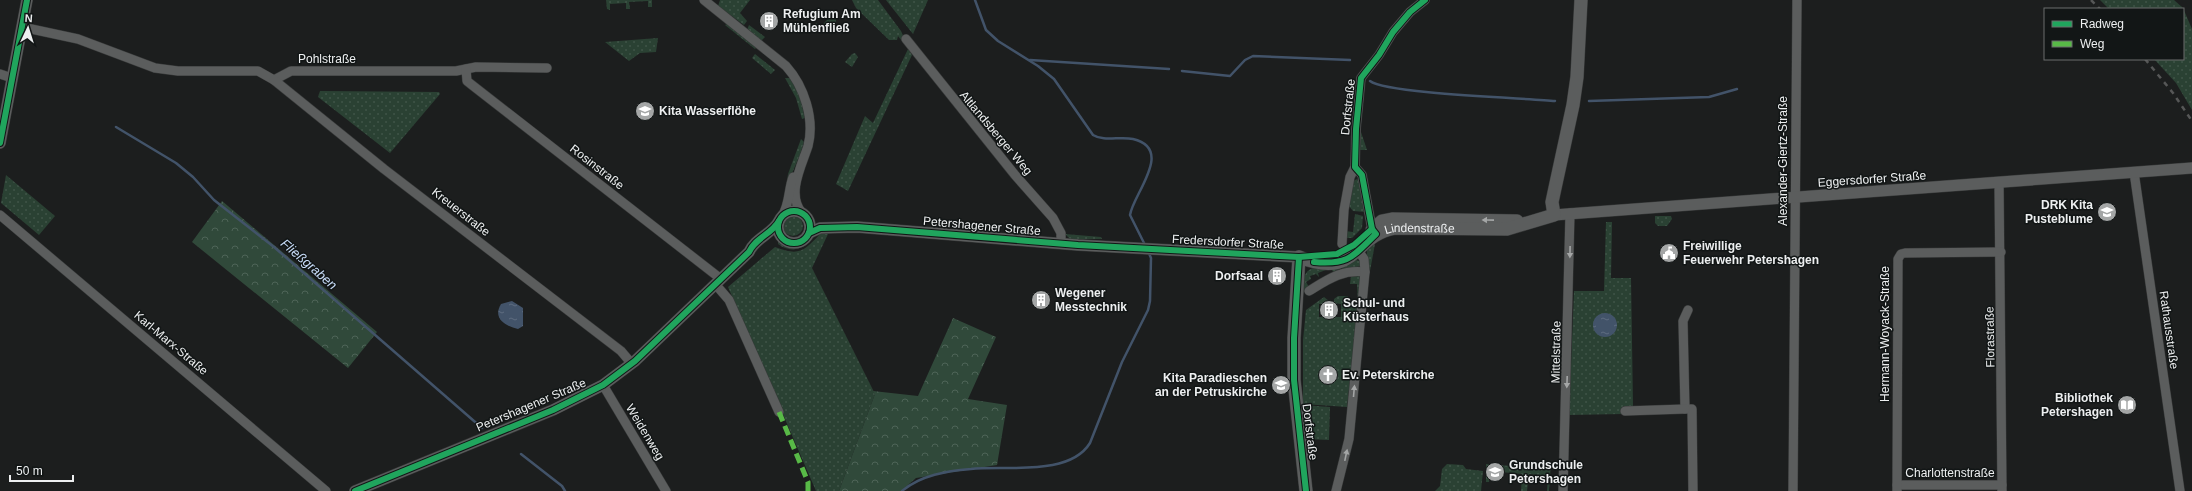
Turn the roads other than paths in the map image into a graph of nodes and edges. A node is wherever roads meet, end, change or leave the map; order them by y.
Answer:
1 (27, 0) edge
2 (704, 0) edge
3 (1424, 0) edge
4 (1581, 0) edge
5 (1797, 0) edge
6 (22, 27) junction
7 (906, 39) dead end
8 (547, 68) dead end
9 (466, 69) junction
10 (0, 74) edge
11 (12, 78) junction
12 (274, 80) junction
13 (0, 142) edge
14 (801, 162) junction
15 (1355, 167) junction
16 (2192, 168) edge
17 (2134, 172) junction
18 (1999, 182) junction
19 (1794, 198) junction
20 (1570, 213) junction
21 (804, 214) junction
22 (0, 215) edge
23 (1554, 215) junction
24 (780, 219) junction
25 (856, 227) junction
26 (1374, 232) junction
27 (809, 233) junction
28 (784, 240) junction
29 (1061, 243) junction
30 (1352, 246) junction
31 (1155, 249) joint
32 (749, 252) junction
33 (2001, 252) junction
34 (1299, 257) junction
35 (1365, 272) junction
36 (719, 282) junction
37 (1309, 291) dead end
38 (1688, 310) dead end
39 (632, 364) junction
40 (603, 385) junction
41 (1685, 409) junction
42 (1625, 411) dead end
43 (779, 412) dead end
44 (1897, 488) edge
45 (2002, 488) edge
46 (326, 491) edge
47 (355, 491) edge
48 (666, 491) edge
49 (1306, 491) edge
50 (1336, 491) edge
51 (1563, 491) edge
52 (1693, 491) edge
53 (1793, 491) edge
54 (2180, 491) edge

1 - 6 street
2 - 14 street
3 - 15 street, Dorfstraße
4 - 23 main road
5 - 19 street, Alexander-Giertz-Straße
6 - 11 street
6 - 12 street
7 - 29 street, Altlandsberger Weg
8 - 9 street, Pohlstraße
9 - 12 street, Pohlstraße
9 - 36 street, Rosinstraße
10 - 11 street
11 - 13 street
12 - 39 street, Kreuerstraße
14 - 21 street
14 - 24 street
15 - 26 street, Dorfstraße
15 - 30 street, Dorfstraße
16 - 17 street, Eggersdorfer Straße
17 - 18 street, Eggersdorfer Straße
17 - 54 street, Rathausstraße
18 - 19 street, Eggersdorfer Straße
18 - 33 street, Florastraße
19 - 20 street, Eggersdorfer Straße
19 - 53 street, Alexander-Giertz-Straße
20 - 23 street, Eggersdorfer Straße
20 -> 51 street, Mittelstraße
21 - 24 street, Petershagener Straße
21 - 25 street, Petershagener Straße
21 - 27 street
22 - 46 street, Karl-Marx-Straße
23 - 26 main road, Lindenstraße
24 - 28 street
24 - 32 street, Petershagener Straße
25 - 27 street, Petershagener Straße
25 - 29 street, Petershagener Straße
26 - 30 main road, Lindenstraße
27 - 28 street, Petershagener Straße
28 - 32 street, Petershagener Straße
29 - 31 street, Petershagener Straße
30 - 34 main road, Lindenstraße
30 - 35 street, Dorfstraße
31 - 34 street, Fredersdorfer Straße
32 - 36 street, Petershagener Straße
33 - 44 street, Hermann-Woyack-Straße
33 - 45 street, Florastraße
34 - 49 main road, Dorfstraße
35 - 37 street
50 -> 35 street, Dorfstraße
36 - 39 street, Petershagener Straße
36 - 43 street, Rosinstraße
38 - 41 street
39 - 40 street, Petershagener Straße
40 - 47 street, Petershagener Straße
40 - 48 street, Weidenweg
41 - 42 street
41 - 52 street
44 - 45 street, Charlottenstraße

